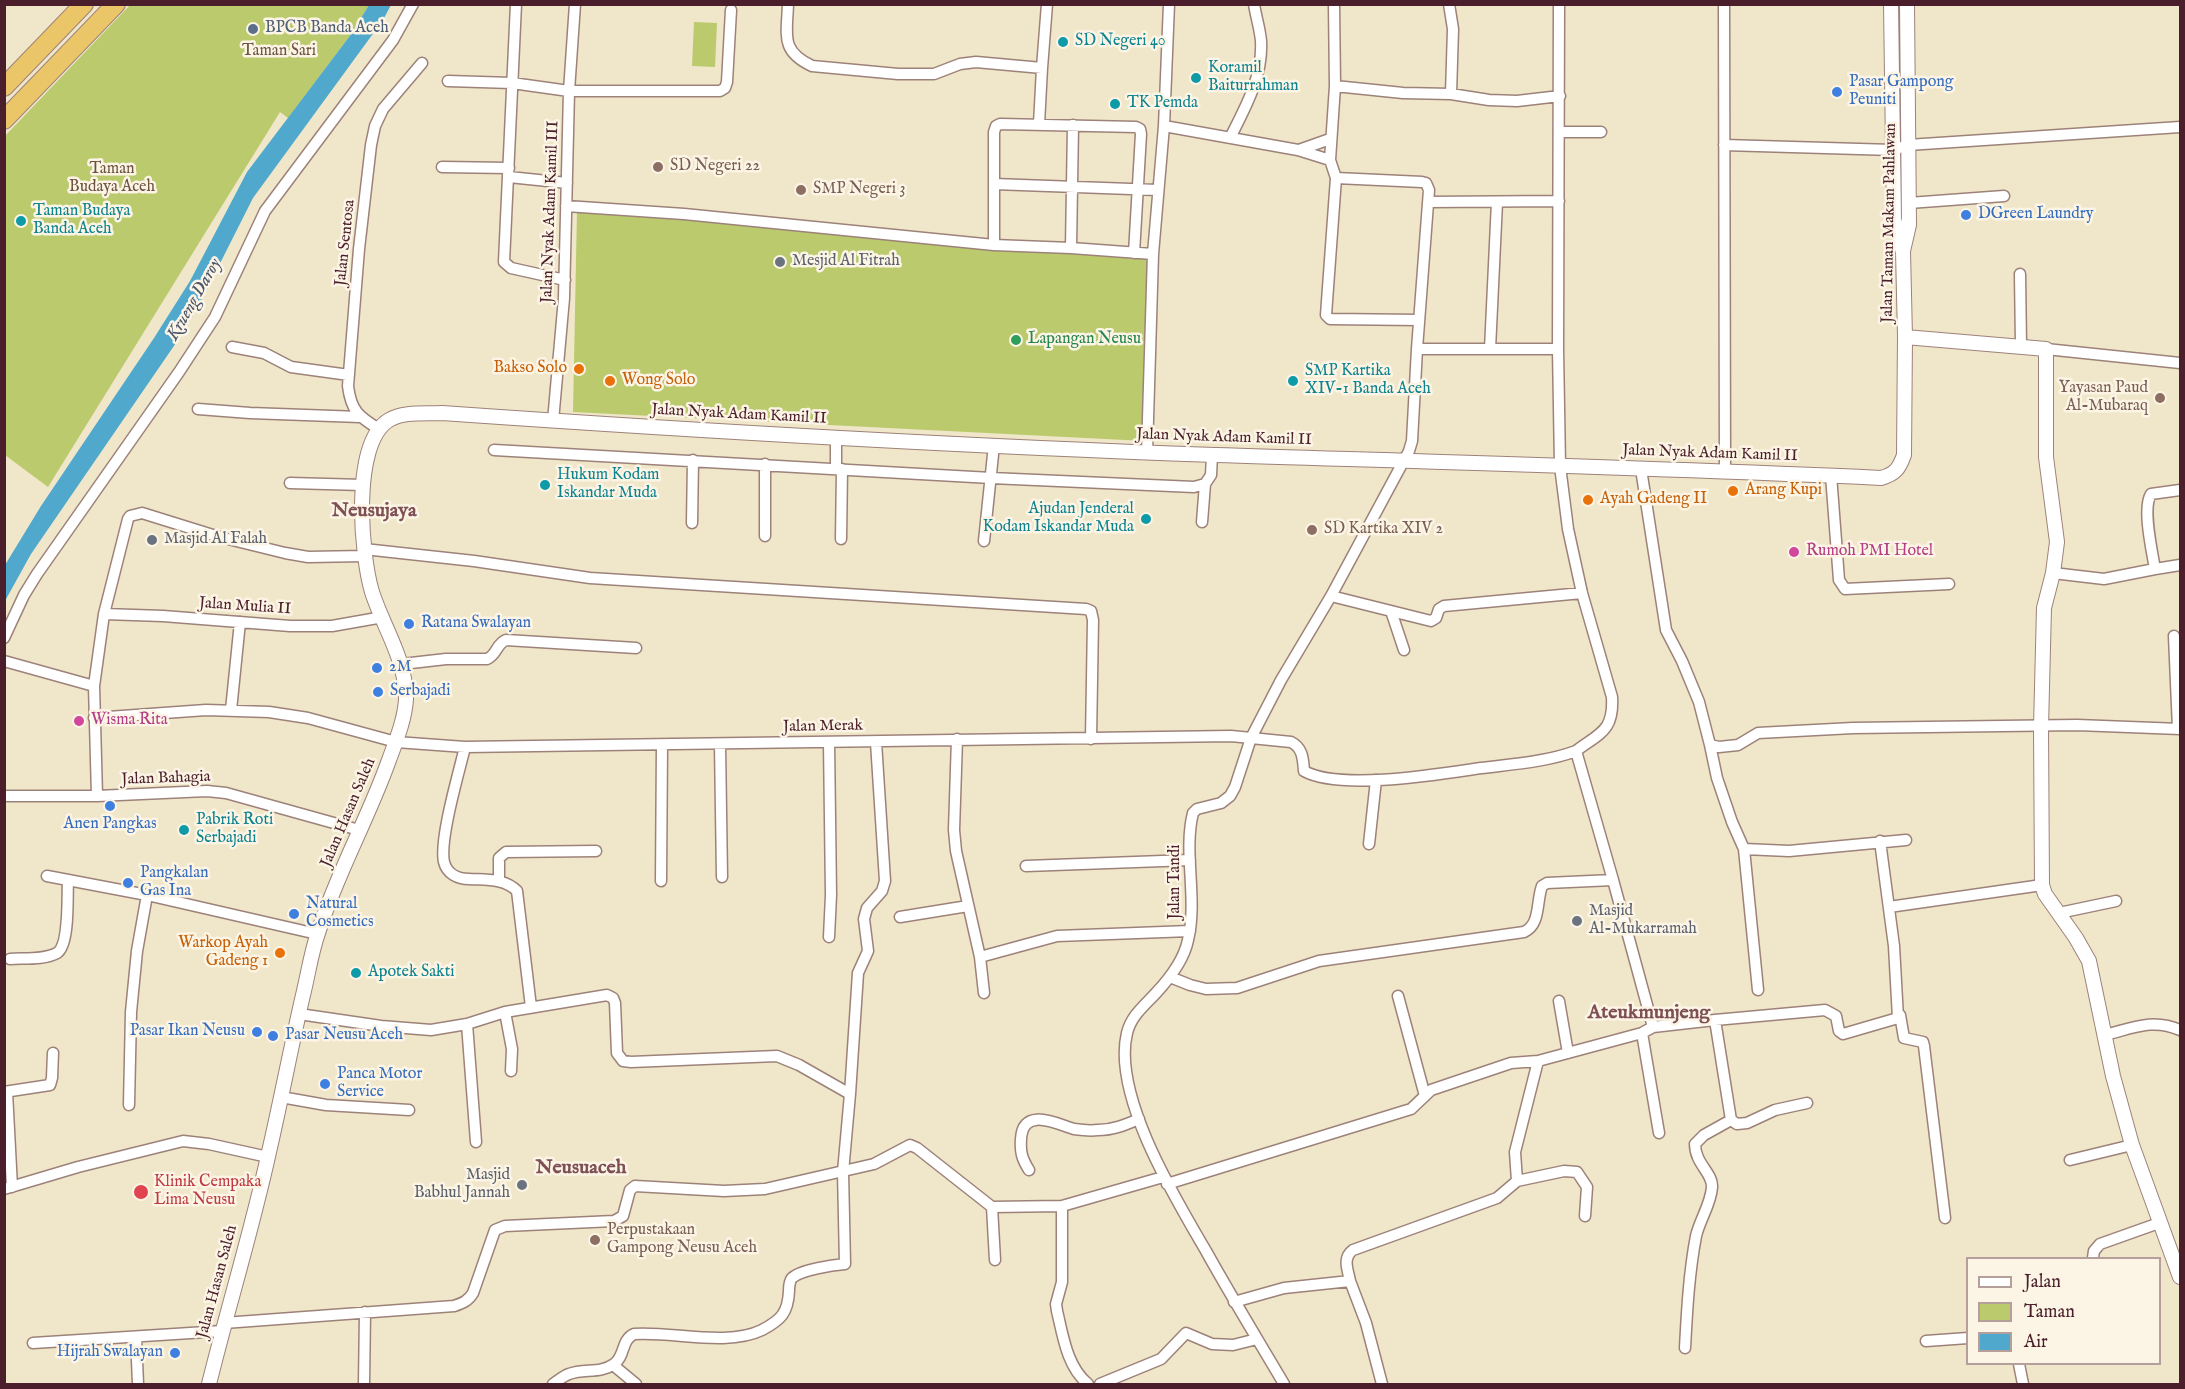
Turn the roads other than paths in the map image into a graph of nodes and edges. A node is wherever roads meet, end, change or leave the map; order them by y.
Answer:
1 (84, 4) edge
2 (116, 4) edge
3 (413, 4) edge
4 (516, 4) edge
5 (575, 4) edge
6 (788, 4) edge
7 (1047, 4) edge
8 (1169, 4) edge
9 (1254, 4) edge
10 (1334, 4) edge
11 (1449, 4) edge
12 (1559, 4) edge
13 (1724, 4) edge
14 (1891, 4) edge
15 (1907, 4) edge
16 (730, 10) dead end
17 (1892, 37) junction
18 (1907, 37) junction
19 (422, 63) dead end
20 (1042, 68) junction
21 (448, 81) dead end
22 (512, 83) junction
23 (1335, 86) junction
24 (4, 87) edge
25 (569, 91) junction
26 (1451, 94) junction
27 (1560, 96) junction
28 (4, 120) edge
29 (1039, 124) junction
30 (1073, 125) junction
31 (1164, 126) junction
32 (2181, 127) edge
33 (1559, 132) junction
34 (1601, 132) dead end
35 (1230, 138) junction
36 (1330, 139) junction
37 (1724, 145) junction
38 (1908, 145) junction
39 (1298, 150) junction
40 (1893, 150) junction
41 (1330, 160) junction
42 (442, 167) dead end
43 (509, 173) junction
44 (1336, 178) junction
45 (567, 183) junction
46 (994, 184) junction
47 (1071, 186) junction
48 (1139, 189) junction
49 (1158, 190) junction
50 (2004, 196) dead end
51 (1558, 201) junction
52 (1429, 202) junction
53 (1497, 202) junction
54 (1909, 203) junction
55 (566, 206) junction
56 (994, 245) junction
57 (1071, 248) junction
58 (1903, 251) junction
59 (1134, 253) junction
60 (1153, 254) junction
61 (2020, 274) dead end
62 (564, 280) junction
63 (1419, 321) junction
64 (1905, 337) junction
65 (2021, 346) junction
66 (232, 347) dead end
67 (1417, 349) junction
68 (1490, 349) junction
69 (1558, 349) junction
70 (2046, 349) junction
71 (2181, 363) edge
72 (349, 375) junction
73 (198, 409) dead end
74 (360, 417) junction
75 (553, 421) junction
76 (379, 429) junction
77 (836, 437) junction
78 (994, 445) junction
79 (494, 450) dead end
80 (1147, 452) junction
81 (1212, 455) junction
82 (693, 460) junction
83 (1404, 460) junction
84 (765, 464) junction
85 (1560, 466) junction
86 (839, 468) junction
87 (1641, 469) junction
88 (1725, 470) junction
89 (1893, 474) joint
90 (1831, 475) junction
91 (991, 478) junction
92 (290, 483) dead end
93 (1205, 484) junction
94 (363, 485) junction
95 (2181, 490) edge
96 (1202, 522) dead end
97 (692, 523) dead end
98 (765, 536) dead end
99 (841, 539) dead end
100 (984, 541) dead end
101 (364, 553) junction
102 (2181, 565) edge
103 (2155, 568) junction
104 (2053, 573) junction
105 (1949, 584) dead end
106 (1582, 593) junction
107 (1330, 596) junction
108 (1391, 611) junction
109 (104, 614) junction
110 (383, 617) junction
111 (240, 622) junction
112 (2175, 636) dead end
113 (4, 638) edge
114 (636, 648) dead end
115 (1404, 650) dead end
116 (4, 661) edge
117 (402, 664) junction
118 (94, 686) junction
119 (231, 710) junction
120 (94, 718) junction
121 (2041, 727) junction
122 (2179, 729) edge
123 (1251, 738) junction
124 (957, 739) junction
125 (1090, 739) junction
126 (876, 741) junction
127 (396, 742) junction
128 (830, 742) junction
129 (662, 745) junction
130 (720, 745) junction
131 (1710, 745) junction
132 (465, 747) junction
133 (1576, 751) junction
134 (1376, 780) junction
135 (4, 796) edge
136 (97, 796) junction
137 (359, 830) junction
138 (1906, 840) dead end
139 (1880, 842) junction
140 (1369, 844) dead end
141 (1744, 849) junction
142 (596, 851) dead end
143 (1190, 860) junction
144 (1026, 866) dead end
145 (47, 876) dead end
146 (722, 877) dead end
147 (68, 880) junction
148 (1613, 880) junction
149 (500, 881) junction
150 (661, 881) dead end
151 (2042, 885) junction
152 (147, 895) junction
153 (2116, 901) dead end
154 (968, 906) junction
155 (1889, 907) junction
156 (2059, 913) junction
157 (900, 916) dead end
158 (1190, 931) junction
159 (317, 934) junction
160 (829, 937) dead end
161 (980, 957) junction
162 (10, 959) dead end
163 (1170, 977) junction
164 (1758, 990) dead end
165 (984, 993) dead end
166 (1398, 996) dead end
167 (1559, 1001) dead end
168 (531, 1007) junction
169 (505, 1012) junction
170 (299, 1014) junction
171 (1900, 1015) junction
172 (1715, 1020) junction
173 (467, 1024) junction
174 (1653, 1027) junction
175 (2181, 1030) edge
176 (1642, 1033) junction
177 (2105, 1035) junction
178 (53, 1053) dead end
179 (1568, 1053) junction
180 (1538, 1061) junction
181 (511, 1071) dead end
182 (6, 1092) edge
183 (850, 1094) junction
184 (1425, 1096) junction
185 (281, 1097) junction
186 (1807, 1103) dead end
187 (129, 1105) dead end
188 (409, 1110) dead end
189 (1139, 1119) junction
190 (1731, 1120) junction
191 (1659, 1133) dead end
192 (476, 1142) dead end
193 (2132, 1144) junction
194 (268, 1157) junction
195 (2070, 1161) dead end
196 (1029, 1170) dead end
197 (843, 1172) junction
198 (1165, 1180) junction
199 (1516, 1181) junction
200 (8, 1188) edge
201 (1062, 1206) junction
202 (992, 1207) junction
203 (1585, 1216) dead end
204 (1945, 1218) dead end
205 (2159, 1223) junction
206 (2093, 1257) edge
207 (995, 1260) dead end
208 (2181, 1277) edge
209 (1350, 1281) junction
210 (1234, 1302) junction
211 (365, 1312) junction
212 (223, 1327) junction
213 (136, 1337) junction
214 (1966, 1338) edge
215 (1257, 1339) junction
216 (1926, 1341) dead end
217 (33, 1343) dead end
218 (1685, 1348) dead end
219 (613, 1365) junction
220 (2019, 1365) edge
221 (138, 1384) edge
222 (209, 1384) edge
223 (364, 1384) edge
224 (553, 1384) edge
225 (636, 1384) edge
226 (1088, 1384) edge
227 (1100, 1384) edge
228 (1284, 1384) edge
229 (1382, 1384) edge
230 (2022, 1384) edge

1 - 24 highway
2 - 28 highway
3 - 113 street
4 - 22 street
5 - 25 street, Jalan Nyak Adam Kamil III
6 - 20 street
7 - 20 street
8 - 31 street
9 - 35 street
10 - 23 street
11 - 26 street
12 - 27 street
13 - 37 street
14 - 17 street
15 - 18 street, Jalan Taman Makam Pahlawan
16 - 25 street
17 - 18 street
17 - 40 street
18 - 38 street, Jalan Taman Makam Pahlawan
19 - 72 street, Jalan Sentosa
20 - 29 street
21 - 22 street
22 - 25 street
22 - 43 street
23 - 26 street
23 - 36 street
25 - 45 street, Jalan Nyak Adam Kamil III
26 - 27 street
27 - 33 street
29 - 30 street
29 - 46 street
30 - 47 street
30 - 48 street
31 - 35 street
31 - 49 street
32 - 38 street
33 - 34 street
33 - 51 street
35 - 39 street
36 - 39 street
36 - 41 street
37 - 40 street
37 - 88 street
38 - 40 street
38 - 54 street, Jalan Taman Makam Pahlawan
39 - 41 street
40 - 58 street
41 - 44 street
42 - 43 street
43 - 45 street
43 - 62 street
44 - 52 street
44 - 63 street
45 - 55 street, Jalan Nyak Adam Kamil III
46 - 47 street
46 - 56 street
47 - 48 street
47 - 57 street
48 - 49 street
48 - 59 street
49 - 60 street
50 - 54 street
51 - 53 street
51 - 69 street
52 - 53 street
52 - 63 street, Jalan Tandi
53 - 68 street
54 - 58 street, Jalan Taman Makam Pahlawan
55 - 56 street
55 - 62 street, Jalan Nyak Adam Kamil III
56 - 57 street
57 - 59 street
58 - 64 street, Jalan Taman Makam Pahlawan
59 - 60 street
60 - 80 street
61 - 65 street
62 - 75 street, Jalan Nyak Adam Kamil III
63 - 67 street, Jalan Tandi
64 - 65 street
64 - 89 street, Jalan Taman Makam Pahlawan
65 - 70 street
66 - 72 street
67 - 68 street
67 - 83 street, Jalan Tandi
68 - 69 street
69 - 85 street
70 - 71 street
70 - 104 street
72 - 74 street, Jalan Sentosa
73 - 74 street
74 - 76 street
75 - 76 street
75 - 77 street, Jalan Nyak Adam Kamil II
76 - 94 street, Jalan Hasan Saleh
77 - 78 street, Jalan Nyak Adam Kamil II
77 - 86 street
78 - 80 street, Jalan Nyak Adam Kamil II
78 - 91 street
79 - 82 street
80 - 81 street, Jalan Nyak Adam Kamil II
81 - 83 street, Jalan Nyak Adam Kamil II
81 - 93 street
82 - 84 street
82 - 97 street
83 - 85 street, Jalan Nyak Adam Kamil II
83 - 107 street, Jalan Tandi
84 - 86 street
84 - 98 street
85 - 87 street, Jalan Nyak Adam Kamil II
85 - 106 street
86 - 91 street
86 - 99 street
87 - 88 street, Jalan Nyak Adam Kamil II
87 - 131 street
88 - 90 street, Jalan Nyak Adam Kamil II
89 - 90 street, Jalan Nyak Adam Kamil II
90 - 105 street
91 - 93 street
91 - 100 street
92 - 94 street
93 - 96 street
94 - 101 street, Jalan Hasan Saleh
95 - 103 street
101 - 109 street
101 - 110 street, Jalan Hasan Saleh
101 - 125 street
102 - 103 street
103 - 104 street
104 - 121 street
106 - 108 street
106 - 133 street
107 - 108 street
107 - 123 street, Jalan Tandi
108 - 115 street
109 - 111 street, Jalan Mulia II
109 - 118 street
110 - 111 street, Jalan Mulia II
110 - 117 street, Jalan Hasan Saleh
111 - 119 street
112 - 122 street
114 - 117 street
116 - 118 street
117 - 127 street, Jalan Hasan Saleh
118 - 120 street
119 - 120 street, Jalan Merak
119 - 127 street, Jalan Merak
120 - 136 street
121 - 122 street
121 - 131 street
121 - 151 street
123 - 125 street, Jalan Merak
123 - 134 street, Jalan Merak
123 - 143 street, Jalan Tandi
124 - 125 street, Jalan Merak
124 - 126 street, Jalan Merak
124 - 154 street
126 - 128 street, Jalan Merak
126 - 183 street
127 - 132 street, Jalan Merak
127 - 137 street, Jalan Hasan Saleh
128 - 130 street, Jalan Merak
128 - 160 street
129 - 130 street, Jalan Merak
129 - 132 street, Jalan Merak
129 - 150 street
130 - 146 street
131 - 141 street
132 - 149 street
133 - 134 street
133 - 148 street
134 - 140 street
135 - 136 street, Jalan Bahagia
136 - 137 street, Jalan Bahagia
137 - 159 street, Jalan Hasan Saleh
138 - 139 street
139 - 141 street
139 - 155 street
141 - 164 street
142 - 149 street
143 - 144 street
143 - 158 street, Jalan Tandi
145 - 147 street
147 - 152 street
147 - 162 street
148 - 163 street
148 - 174 street
149 - 168 street
151 - 155 street
151 - 156 street
152 - 159 street
152 - 187 street
153 - 156 street
154 - 157 street
154 - 161 street
155 - 171 street
156 - 177 street
158 - 161 street
158 - 163 street, Jalan Tandi
159 - 170 street, Jalan Hasan Saleh
161 - 165 street
163 - 189 street, Jalan Tandi
166 - 184 street
167 - 179 street
168 - 169 street
168 - 183 street
169 - 173 street
169 - 181 street
170 - 173 street
170 - 185 street, Jalan Hasan Saleh
171 - 172 street
171 - 204 street
172 - 174 street
172 - 190 street
173 - 192 street
174 - 176 street
175 - 177 street
176 - 179 street
176 - 191 street
177 - 193 street
178 - 182 street
179 - 180 street
180 - 184 street
180 - 199 street
182 - 200 street
183 - 197 street
184 - 198 street
185 - 188 street
185 - 194 street, Jalan Hasan Saleh
186 - 190 street
189 - 196 street
189 - 198 street, Jalan Tandi
190 - 218 street
193 - 195 street
193 - 205 street
194 - 200 street
194 - 212 street, Jalan Hasan Saleh
197 - 202 street
197 - 211 street
197 - 219 street
198 - 201 street
198 - 210 street, Jalan Tandi
199 - 203 street
199 - 209 street
201 - 202 street
201 - 226 street
202 - 207 street
205 - 206 street
205 - 208 street
209 - 210 street
209 - 229 street
210 - 215 street, Jalan Tandi
211 - 212 street
211 - 223 street
212 - 213 street
212 - 222 street, Jalan Hasan Saleh
213 - 217 street
213 - 221 street
214 - 216 street
215 - 227 street
215 - 228 street, Jalan Tandi
219 - 224 street
219 - 225 street
220 - 230 street

